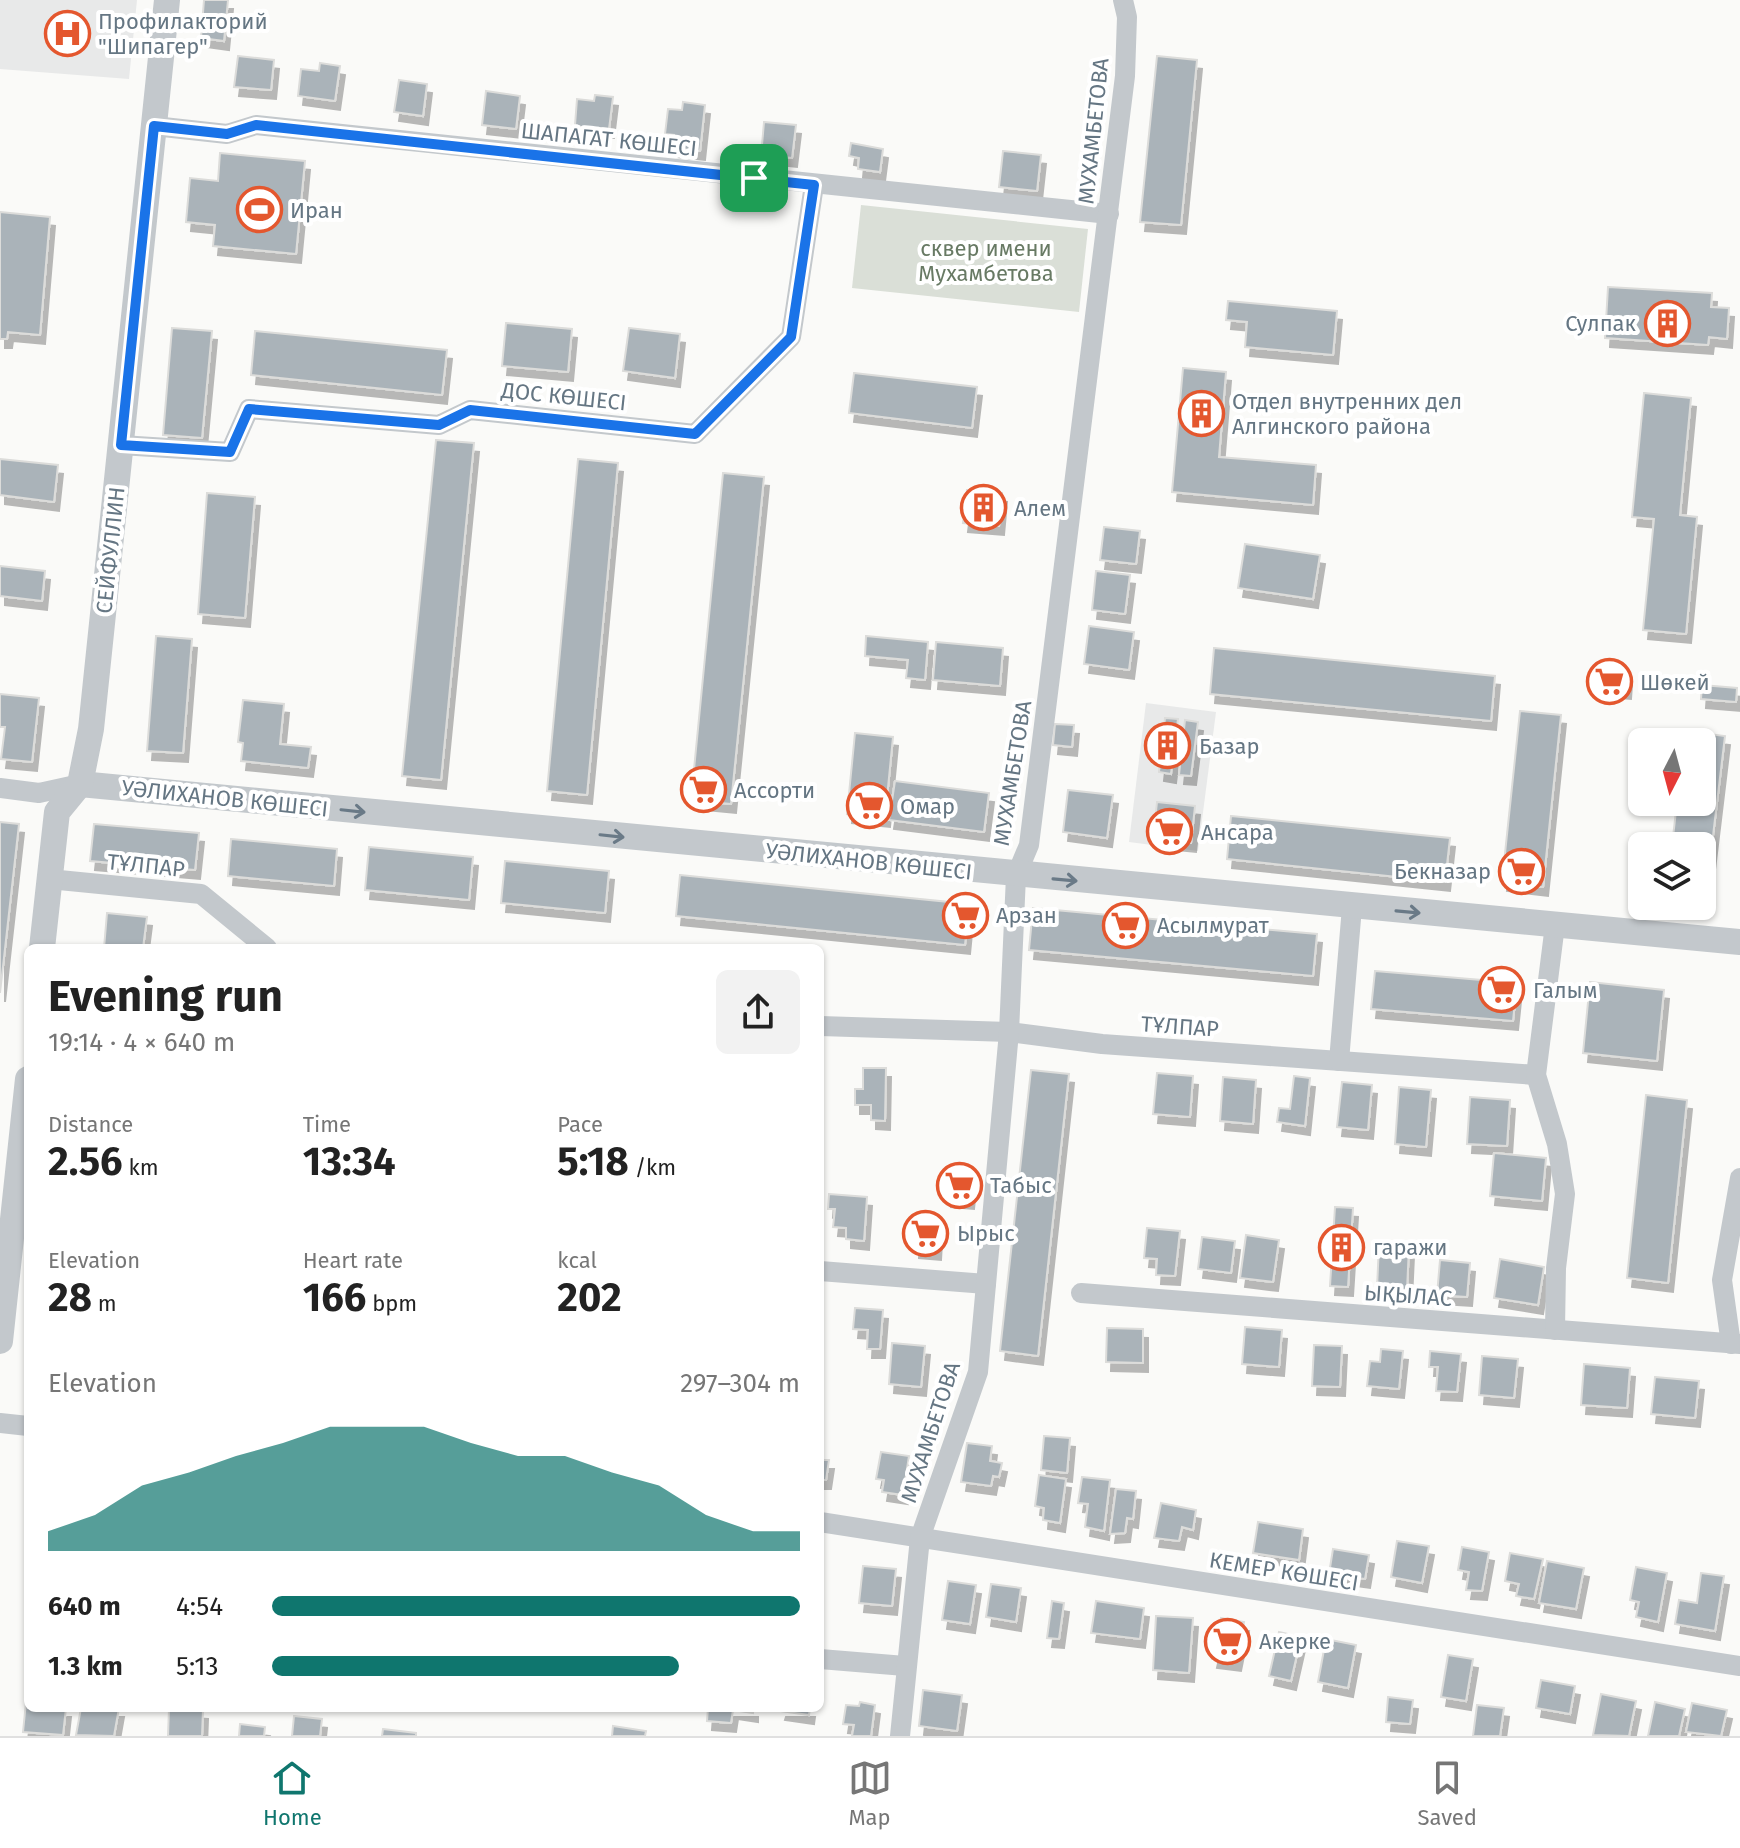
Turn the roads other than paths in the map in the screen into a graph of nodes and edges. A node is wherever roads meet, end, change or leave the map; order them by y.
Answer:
1 (167, 0) edge
2 (1123, 0) edge
3 (154, 126) junction
4 (814, 185) junction
5 (1109, 214) junction
6 (121, 445) junction
7 (80, 784) junction
8 (0, 788) edge
9 (1016, 876) junction
10 (49, 879) junction
11 (1352, 907) junction
12 (1555, 925) junction
13 (1740, 942) edge
14 (42, 944) edge
15 (262, 944) edge
16 (824, 1026) edge
17 (1009, 1032) junction
18 (1339, 1061) junction
19 (1536, 1075) junction
20 (24, 1116) edge
21 (1740, 1178) edge
22 (824, 1271) edge
23 (986, 1284) junction
24 (1081, 1293) dead end
25 (1555, 1330) junction
26 (0, 1341) edge
27 (1736, 1344) edge
28 (0, 1423) edge
29 (24, 1426) edge
30 (824, 1523) edge
31 (920, 1538) junction
32 (824, 1659) edge
33 (905, 1666) junction
34 (1740, 1666) edge
35 (900, 1736) edge

1 - 3 street, СЕЙФУЛЛИН
2 - 5 street, МУХАМБЕТОВА
3 - 4 street, ШАПАГАТ КӨШЕСІ
3 - 6 street, СЕЙФУЛЛИН
4 - 5 street, ШАПАГАТ КӨШЕСІ
4 - 6 street, ДОС КӨШЕСІ
5 - 9 street, МУХАМБЕТОВА
6 - 7 street, СЕЙФУЛЛИН
7 - 8 street, УӘЛИХАНОВ КӨШЕСІ
7 -> 9 street, УӘЛИХАНОВ КӨШЕСІ
7 - 10 street, СЕЙФУЛЛИН
9 -> 11 street, УӘЛИХАНОВ КӨШЕСІ
9 - 17 street, МУХАМБЕТОВА
10 - 14 street, СЕЙФУЛЛИН
10 - 15 street, ТҰЛПАР
11 -> 12 street, УӘЛИХАНОВ КӨШЕСІ
11 - 18 street
12 - 13 street, УӘЛИХАНОВ КӨШЕСІ
12 - 19 street
16 - 17 street, ТҰЛПАР
17 - 18 street, ТҰЛПАР
17 - 23 street, МУХАМБЕТОВА
18 - 19 street, ТҰЛПАР
19 - 25 street
20 - 26 street
21 - 27 street
22 - 23 street
23 - 31 street, МУХАМБЕТОВА
24 - 25 street, ЫҚЫЛАС
25 - 27 street, ЫҚЫЛАС
28 - 29 street
30 - 31 street, КЕМЕР КӨШЕСІ
31 - 33 street, МУХАМБЕТОВА
31 - 34 street, КЕМЕР КӨШЕСІ
32 - 33 street
33 - 35 street, МУХАМБЕТОВА

